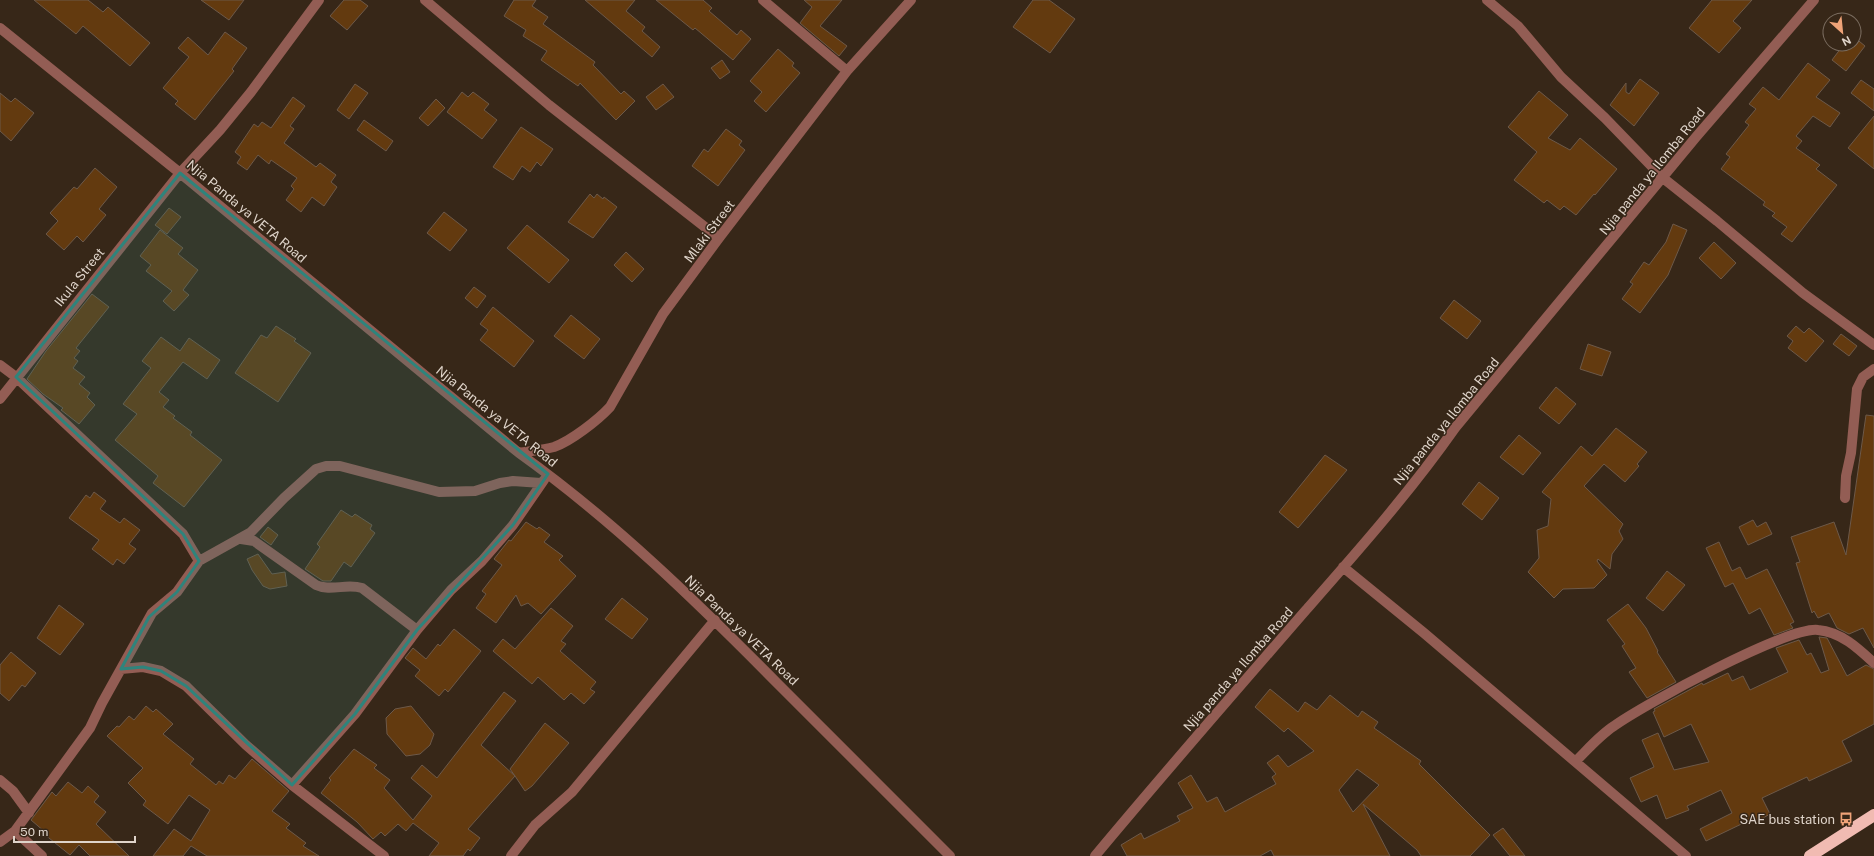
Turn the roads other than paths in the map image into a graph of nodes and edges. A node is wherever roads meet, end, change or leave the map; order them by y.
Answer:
1 (319, 0) edge
2 (426, 0) edge
3 (763, 0) edge
4 (911, 0) edge
5 (1487, 0) edge
6 (1814, 0) edge
7 (0, 28) edge
8 (847, 71) junction
9 (180, 172) junction
10 (1663, 178) junction
11 (719, 238) junction
12 (1874, 345) edge
13 (0, 366) edge
14 (1874, 369) edge
15 (16, 377) junction
16 (0, 399) edge
17 (520, 453) junction
18 (548, 474) junction
19 (541, 484) junction
20 (1845, 498) dead end
21 (241, 539) junction
22 (198, 561) junction
23 (1343, 567) junction
24 (715, 620) junction
25 (417, 630) junction
26 (1874, 664) edge
27 (121, 669) junction
28 (1576, 761) junction
29 (0, 780) edge
30 (292, 785) junction
31 (29, 812) junction
32 (1874, 815) edge
33 (15, 831) junction
34 (0, 842) edge
35 (42, 856) edge
36 (384, 856) edge
37 (511, 856) edge
38 (950, 856) edge
39 (1095, 856) edge
40 (1686, 856) edge
41 (1810, 856) edge

1 - 9 street, Ikula Street
2 - 11 street
3 - 8 street
4 - 8 street, Mlaki Street
5 - 10 street
6 - 10 street, Njia panda ya Ilomba Road
7 - 9 street, Njia Panda ya VETA Road
8 - 11 street, Mlaki Street
9 - 15 street, Ikula Street
9 - 17 street, Njia Panda ya VETA Road
10 - 12 street
10 - 23 street, Njia panda ya Ilomba Road
11 - 17 street, Mlaki Street
13 - 15 street
14 - 20 street
15 - 16 street, Ikula Street
15 - 22 street
17 - 18 street, Njia Panda ya VETA Road
18 - 19 street
18 - 24 street, Njia Panda ya VETA Road
19 - 21 street
19 - 25 street
21 - 22 street
21 - 25 street
22 - 27 street
23 - 28 street
23 - 39 street, Njia panda ya Ilomba Road
24 - 37 street
24 - 38 street, Njia Panda ya VETA Road
25 - 30 street
26 - 28 street
27 - 30 street
27 - 31 street
28 - 40 street
29 - 31 street
30 - 36 street
31 - 33 street
32 - 41 highway
33 - 34 street
33 - 35 street

